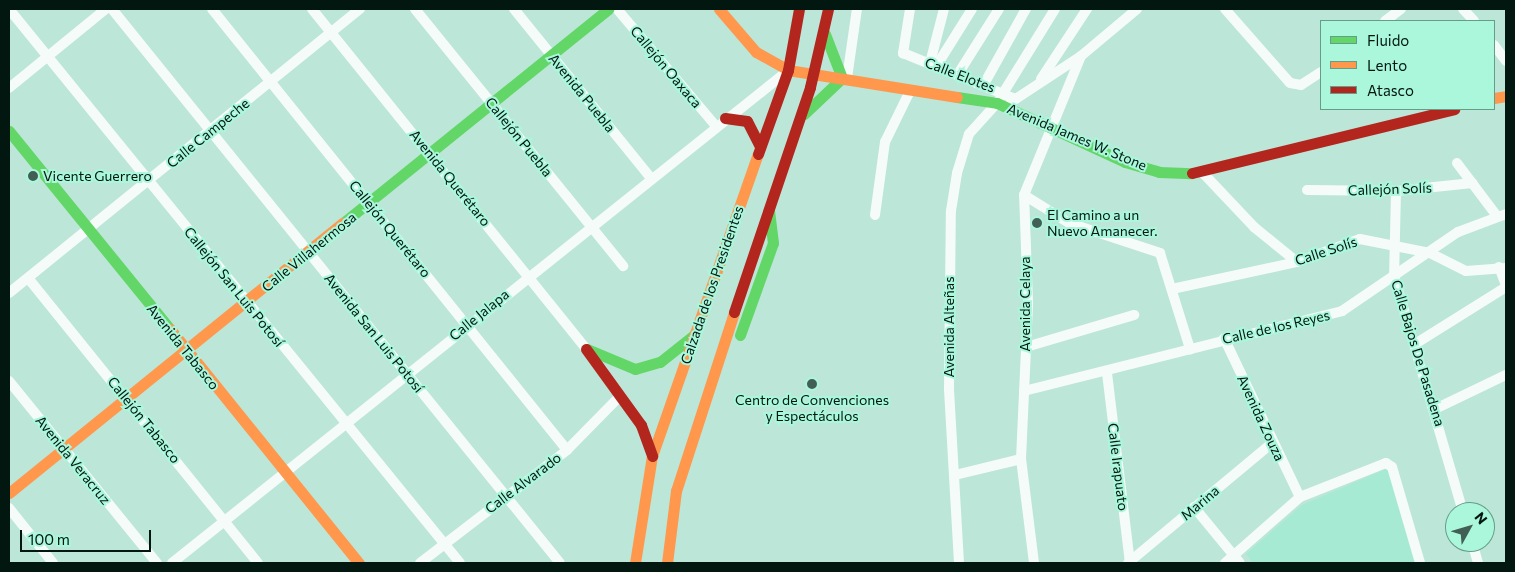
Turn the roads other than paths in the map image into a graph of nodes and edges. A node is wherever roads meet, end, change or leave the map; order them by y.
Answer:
1 (9, 9) edge
2 (106, 9) edge
3 (112, 9) edge
4 (212, 9) edge
5 (312, 9) edge
6 (360, 9) edge
7 (415, 9) edge
8 (514, 9) edge
9 (608, 9) edge
10 (617, 9) edge
11 (720, 9) edge
12 (799, 9) edge
13 (828, 9) edge
14 (857, 9) edge
15 (910, 9) edge
16 (944, 9) edge
17 (972, 9) edge
18 (999, 9) edge
19 (1026, 9) edge
20 (1055, 9) edge
21 (1087, 9) edge
22 (1137, 9) edge
23 (1225, 9) edge
24 (1401, 9) edge
25 (1463, 9) edge
26 (1386, 20) edge
27 (1473, 20) edge
28 (824, 31) junction
29 (332, 33) junction
30 (1495, 47) edge
31 (551, 55) junction
32 (47, 56) junction
33 (1081, 56) junction
34 (1506, 60) edge
35 (934, 64) junction
36 (788, 70) junction
37 (1320, 73) edge
38 (958, 74) junction
39 (814, 75) junction
40 (844, 78) junction
41 (270, 82) junction
42 (1039, 82) junction
43 (984, 84) junction
44 (9, 88) edge
45 (910, 91) junction
46 (1004, 92) junction
47 (1015, 99) junction
48 (491, 103) junction
49 (1001, 105) junction
50 (1450, 110) edge
51 (800, 119) junction
52 (721, 122) junction
53 (1051, 129) junction
54 (9, 131) edge
55 (211, 131) junction
56 (760, 147) junction
57 (430, 153) junction
58 (1457, 163) dead end
59 (1203, 173) junction
60 (650, 177) junction
61 (148, 182) junction
62 (1473, 183) junction
63 (1307, 190) dead end
64 (1396, 190) junction
65 (1024, 195) junction
66 (370, 203) junction
67 (875, 215) dead end
68 (1501, 215) edge
69 (590, 225) junction
70 (87, 230) junction
71 (1395, 243) junction
72 (308, 251) junction
73 (1430, 252) junction
74 (1297, 262) junction
75 (623, 266) dead end
76 (1502, 267) edge
77 (528, 274) junction
78 (1394, 276) junction
79 (28, 278) junction
80 (1506, 286) edge
81 (1172, 289) junction
82 (9, 293) edge
83 (247, 302) junction
84 (1134, 315) dead end
85 (467, 324) junction
86 (695, 334) junction
87 (1224, 338) junction
88 (1415, 344) junction
89 (1026, 348) junction
90 (586, 349) junction
91 (1190, 349) junction
92 (186, 350) junction
93 (1106, 373) junction
94 (407, 374) junction
95 (1506, 375) edge
96 (9, 381) edge
97 (1024, 391) junction
98 (620, 396) junction
99 (126, 399) junction
100 (1435, 409) junction
101 (346, 424) junction
102 (1272, 443) junction
103 (64, 449) junction
104 (567, 450) junction
105 (652, 456) junction
106 (1021, 459) junction
107 (284, 472) junction
108 (954, 475) junction
109 (9, 493) edge
110 (505, 496) junction
111 (1300, 498) junction
112 (1461, 502) edge
113 (1194, 507) junction
114 (9, 508) edge
115 (225, 521) junction
116 (444, 544) junction
117 (1237, 559) edge
118 (1129, 562) edge
119 (53, 563) edge
120 (157, 563) edge
121 (172, 563) edge
122 (258, 563) edge
123 (360, 563) edge
124 (420, 563) edge
125 (460, 563) edge
126 (560, 563) edge
127 (635, 563) edge
128 (667, 563) edge
129 (958, 563) edge
130 (1034, 563) edge
131 (1225, 563) edge
132 (1420, 563) edge

1 - 32 street, Callejón San Luis Potosí
2 - 32 street
3 - 55 street, Avenida San Luis Potosí
4 - 41 street, Callejón Querétaro
5 - 29 street, Avenida Querétaro
6 - 29 street, Calle Campeche
7 - 48 street, Callejón Puebla
8 - 31 street, Avenida Puebla
9 - 31 main road, Calle Villahermosa
10 - 52 street, Callejón Oaxaca
11 - 36 main road, Avenida James W. Stone
12 - 36 main road, Calzada de los Presidentes
13 - 28 main road
14 - 40 street
15 - 35 street, Calle Elotes
16 - 35 street
17 - 35 street
18 - 38 street
19 - 43 street
20 - 46 street
21 - 42 street
22 - 33 street
23 - 37 street
24 - 26 street
25 - 27 street
28 - 39 main road
28 - 40 main road
29 - 41 street, Calle Campeche
29 - 57 street, Avenida Querétaro
30 - 34 street
31 - 48 main road, Calle Villahermosa
31 - 60 street, Avenida Puebla
32 - 44 street
32 - 61 street, Callejón San Luis Potosí
33 - 42 street
33 - 53 street, Avenida Celaya
35 - 38 street, Calle Elotes
36 - 39 main road, Avenida James W. Stone
36 - 52 street, Calle Jalapa
36 - 56 main road, Calzada de los Presidentes
38 - 43 street, Calle Elotes
39 - 40 main road, Avenida James W. Stone
39 - 51 main road
40 - 45 main road, Avenida James W. Stone
40 - 51 main road
41 - 55 street, Calle Campeche
41 - 66 street, Callejón Querétaro
42 - 47 street
43 - 46 street, Calle Elotes
45 - 49 main road, Avenida James W. Stone
45 - 67 street
46 - 47 street, Calle Elotes
46 - 49 street
47 - 49 street
48 - 57 main road, Calle Villahermosa
48 - 69 street, Callejón Puebla
49 - 53 main road, Avenida James W. Stone
49 - 108 street, Avenida Alteñas
50 - 59 main road, Avenida James W. Stone
51 - 128 main road
52 - 56 main road
52 - 60 street, Calle Jalapa
53 - 59 main road, Avenida James W. Stone
53 - 65 street, Avenida Celaya
54 - 70 main road, Avenida Tabasco
55 - 61 street, Calle Campeche
55 - 72 street, Avenida San Luis Potosí
56 - 86 main road, Calzada de los Presidentes
57 - 66 main road, Calle Villahermosa
57 - 77 street, Avenida Querétaro
58 - 62 street
59 - 74 street
60 - 69 street, Calle Jalapa
61 - 70 street, Calle Campeche
61 - 83 street, Callejón San Luis Potosí
62 - 64 street, Callejón Solís
62 - 68 street
63 - 64 street, Callejón Solís
64 - 71 street, Calle Bajos De Pasadena
65 - 81 street
65 - 89 street, Avenida Celaya
66 - 72 main road, Calle Villahermosa
66 - 85 street, Callejón Querétaro
68 - 73 street, Calle de los Reyes
69 - 75 street, Callejón Puebla
69 - 77 street, Calle Jalapa
70 - 79 street, Calle Campeche
70 - 92 main road, Avenida Tabasco
71 - 73 street, Calle Solís
71 - 74 street, Calle Solís
71 - 78 street, Calle Bajos De Pasadena
72 - 83 main road, Calle Villahermosa
72 - 94 street, Avenida San Luis Potosí
73 - 76 street, Calle Solís
73 - 78 street, Calle de los Reyes
74 - 81 street, Calle Solís
76 - 80 street
77 - 85 street, Calle Jalapa
77 - 90 street, Avenida Querétaro
78 - 87 street, Calle de los Reyes
78 - 88 street, Calle Bajos De Pasadena
79 - 82 street, Calle Campeche
79 - 99 street, Callejón Tabasco
80 - 88 street
81 - 91 street
83 - 92 main road, Calle Villahermosa
83 - 101 street, Callejón San Luis Potosí
84 - 89 street
85 - 94 street, Calle Jalapa
85 - 104 street, Callejón Querétaro
86 - 90 main road
86 - 105 main road, Calzada de los Presidentes
87 - 91 street, Calle de los Reyes
87 - 102 street, Avenida Zouza
88 - 100 street, Calle Bajos De Pasadena
89 - 97 street, Avenida Celaya
90 - 98 main road
91 - 93 street, Calle de los Reyes
92 - 99 main road, Calle Villahermosa
92 - 107 main road, Avenida Tabasco
93 - 97 street, Calle de los Reyes
93 - 118 street, Calle Irapuato
94 - 101 street, Calle Jalapa
94 - 110 street, Avenida San Luis Potosí
95 - 100 street
96 - 103 street, Avenida Veracruz
97 - 106 street, Avenida Celaya
98 - 104 street, Calle Alvarado
98 - 105 main road
99 - 103 main road, Calle Villahermosa
99 - 115 street, Callejón Tabasco
100 - 112 street, Calle Bajos De Pasadena
101 - 107 street, Calle Jalapa
101 - 116 street, Callejón San Luis Potosí
102 - 111 street, Avenida Zouza
102 - 113 street, Marina
103 - 109 main road, Calle Villahermosa
103 - 120 street, Avenida Veracruz
104 - 110 street, Calle Alvarado
105 - 127 main road, Calzada de los Presidentes
106 - 108 street
106 - 130 street, Avenida Celaya
107 - 115 street, Calle Jalapa
107 - 123 main road, Avenida Tabasco
108 - 129 street, Avenida Alteñas
110 - 116 street, Calle Alvarado
110 - 126 street, Avenida San Luis Potosí
111 - 117 street
111 - 132 street
113 - 117 street
113 - 118 street, Marina
114 - 119 street
115 - 121 street, Calle Jalapa
115 - 122 street, Callejón Tabasco
116 - 124 street, Calle Alvarado
116 - 125 street, Callejón San Luis Potosí
117 - 131 street

